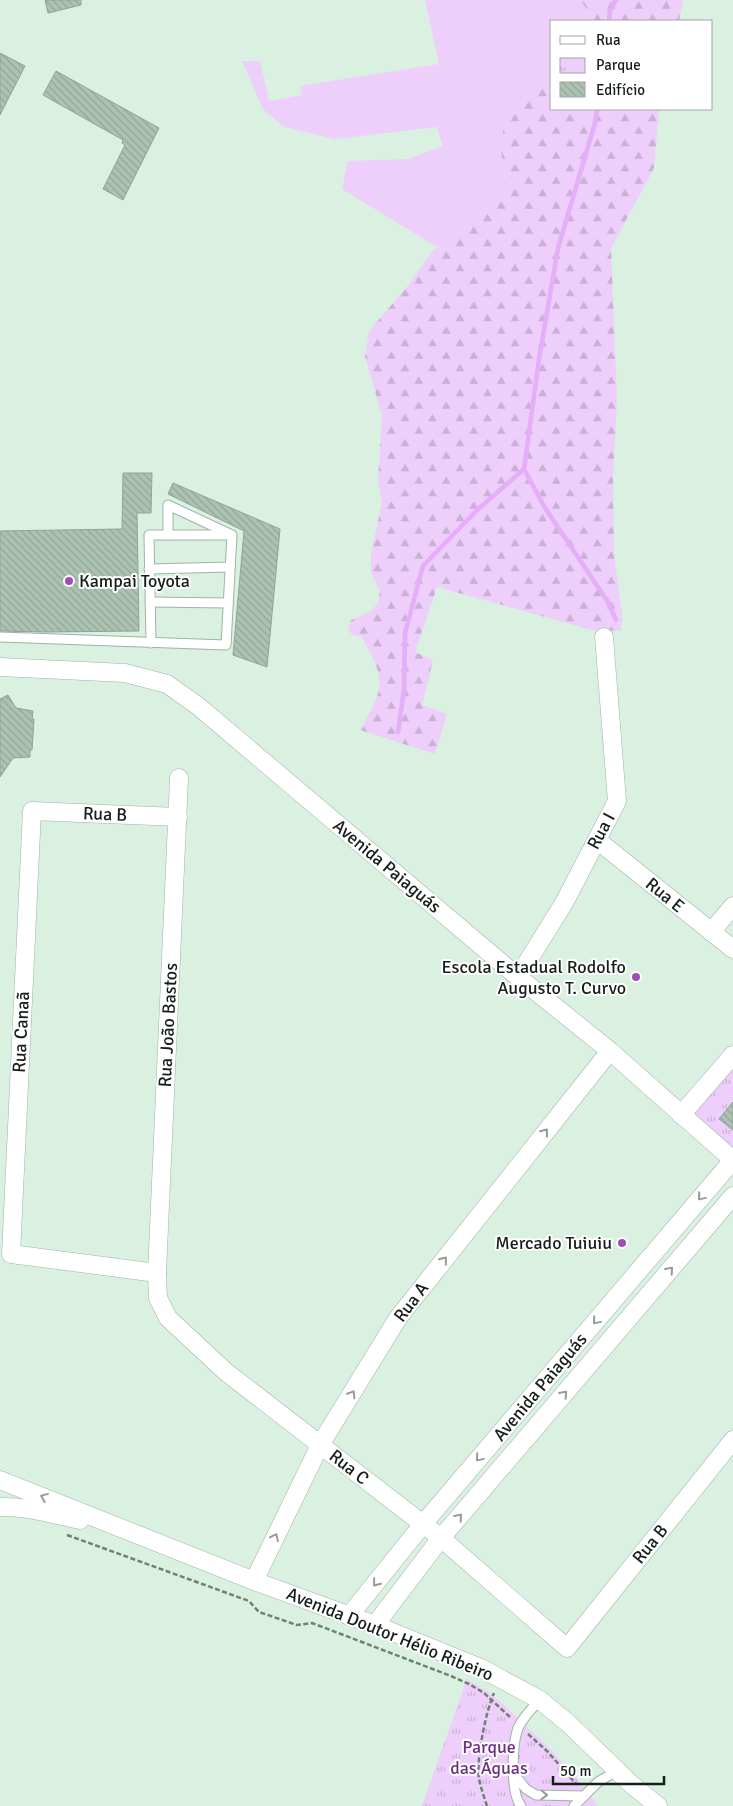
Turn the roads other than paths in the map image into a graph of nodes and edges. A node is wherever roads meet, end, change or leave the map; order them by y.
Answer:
1 (168, 535) junction
2 (232, 535) junction
3 (230, 567) junction
4 (150, 569) junction
5 (150, 602) junction
6 (228, 602) junction
7 (0, 637) edge
8 (604, 637) dead end
9 (151, 643) junction
10 (0, 668) edge
11 (179, 778) dead end
12 (32, 811) joint
13 (178, 817) junction
14 (596, 840) junction
15 (733, 906) edge
16 (711, 932) junction
17 (733, 949) edge
18 (518, 977) junction
19 (610, 1051) junction
20 (733, 1055) edge
21 (681, 1114) junction
22 (733, 1160) edge
23 (733, 1196) edge
24 (157, 1273) junction
25 (733, 1440) edge
26 (320, 1445) junction
27 (0, 1480) edge
28 (0, 1507) edge
29 (423, 1524) junction
30 (122, 1529) junction
31 (441, 1538) junction
32 (254, 1581) junction
33 (349, 1616) junction
34 (375, 1625) junction
35 (567, 1648) joint
36 (540, 1700) junction
37 (618, 1770) junction
38 (514, 1774) junction
39 (631, 1784) junction
40 (583, 1795) junction
41 (521, 1806) edge
42 (574, 1806) edge
43 (640, 1806) edge
44 (658, 1806) edge

1 - 2 lane
1 - 2 lane
1 - 4 lane
2 - 3 lane
3 - 4 lane
3 - 6 lane
4 - 5 lane
5 - 6 lane
5 - 9 lane
6 - 9 lane
7 - 9 lane
8 - 14 street, Rua I
10 - 18 street, Avenida Paiaguás
11 - 13 street, Rua João Bastos
12 - 13 street, Rua B
12 - 24 street, Rua Canaã
13 - 24 street, Rua João Bastos
14 - 16 street, Rua E
14 - 18 street, Rua I
15 - 16 street
16 - 17 street, Rua E
18 - 19 street, Avenida Paiaguás
19 - 21 street, Avenida Paiaguás
26 -> 19 street, Rua A
20 - 21 street
21 - 22 street, Avenida Paiaguás
22 -> 29 street, Avenida Paiaguás
31 -> 23 street, Avenida Paiaguás
24 - 26 street, Rua C
25 - 35 street, Rua B
26 - 29 street, Rua C
32 -> 26 street, Rua A
30 -> 27 street, Avenida Doutor Hélio Ribeiro
28 - 30 street, Avenida Doutor Hélio Ribeiro
29 - 31 street, Rua C
29 -> 33 street, Avenida Paiaguás
30 - 32 street, Avenida Doutor Hélio Ribeiro
31 - 34 street, Avenida Paiaguás
31 - 35 street, Rua C
32 - 33 street, Avenida Doutor Hélio Ribeiro
33 - 34 street, Avenida Doutor Hélio Ribeiro
34 - 36 street, Avenida Doutor Hélio Ribeiro
36 - 37 street, Avenida Doutor Hélio Ribeiro
36 - 38 lane
37 - 39 street, Avenida Doutor Hélio Ribeiro
37 - 40 lane
38 -> 40 lane
38 - 41 lane
39 - 43 street, Avenida Doutor Hélio Ribeiro
39 - 44 street, Avenida Doutor Hélio Ribeiro
40 - 42 lane

